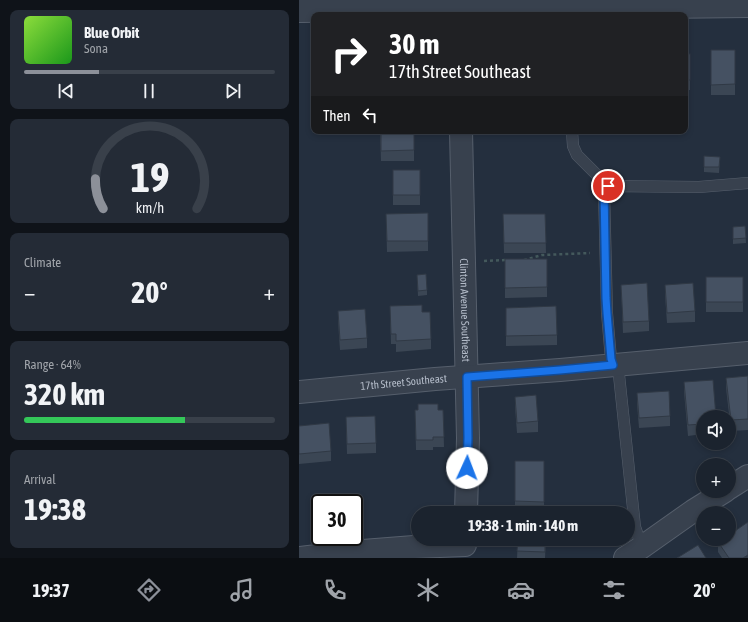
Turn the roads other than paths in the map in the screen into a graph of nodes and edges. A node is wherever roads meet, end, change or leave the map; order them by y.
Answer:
1 (748, 6) edge
2 (299, 11) edge
3 (458, 12) edge
4 (570, 12) edge
5 (461, 134) edge
6 (572, 134) edge
7 (748, 183) edge
8 (608, 186) junction
9 (748, 353) edge
10 (613, 365) junction
11 (467, 377) junction
12 (299, 392) edge
13 (748, 476) edge
14 (736, 484) edge
15 (714, 498) edge
16 (466, 506) edge
17 (465, 548) edge
18 (634, 553) edge
19 (300, 558) edge

1 - 4 street
2 - 3 street
3 - 4 street
5 - 11 street, Clinton Avenue Southeast
6 - 8 lane
7 - 8 lane
8 - 10 lane
9 - 10 street, 17th Street Southeast
10 - 11 street, 17th Street Southeast
10 - 18 lane
11 - 12 street, 17th Street Southeast
11 - 16 street, Clinton Avenue Southeast
13 - 14 street
15 - 18 street
17 - 19 street

